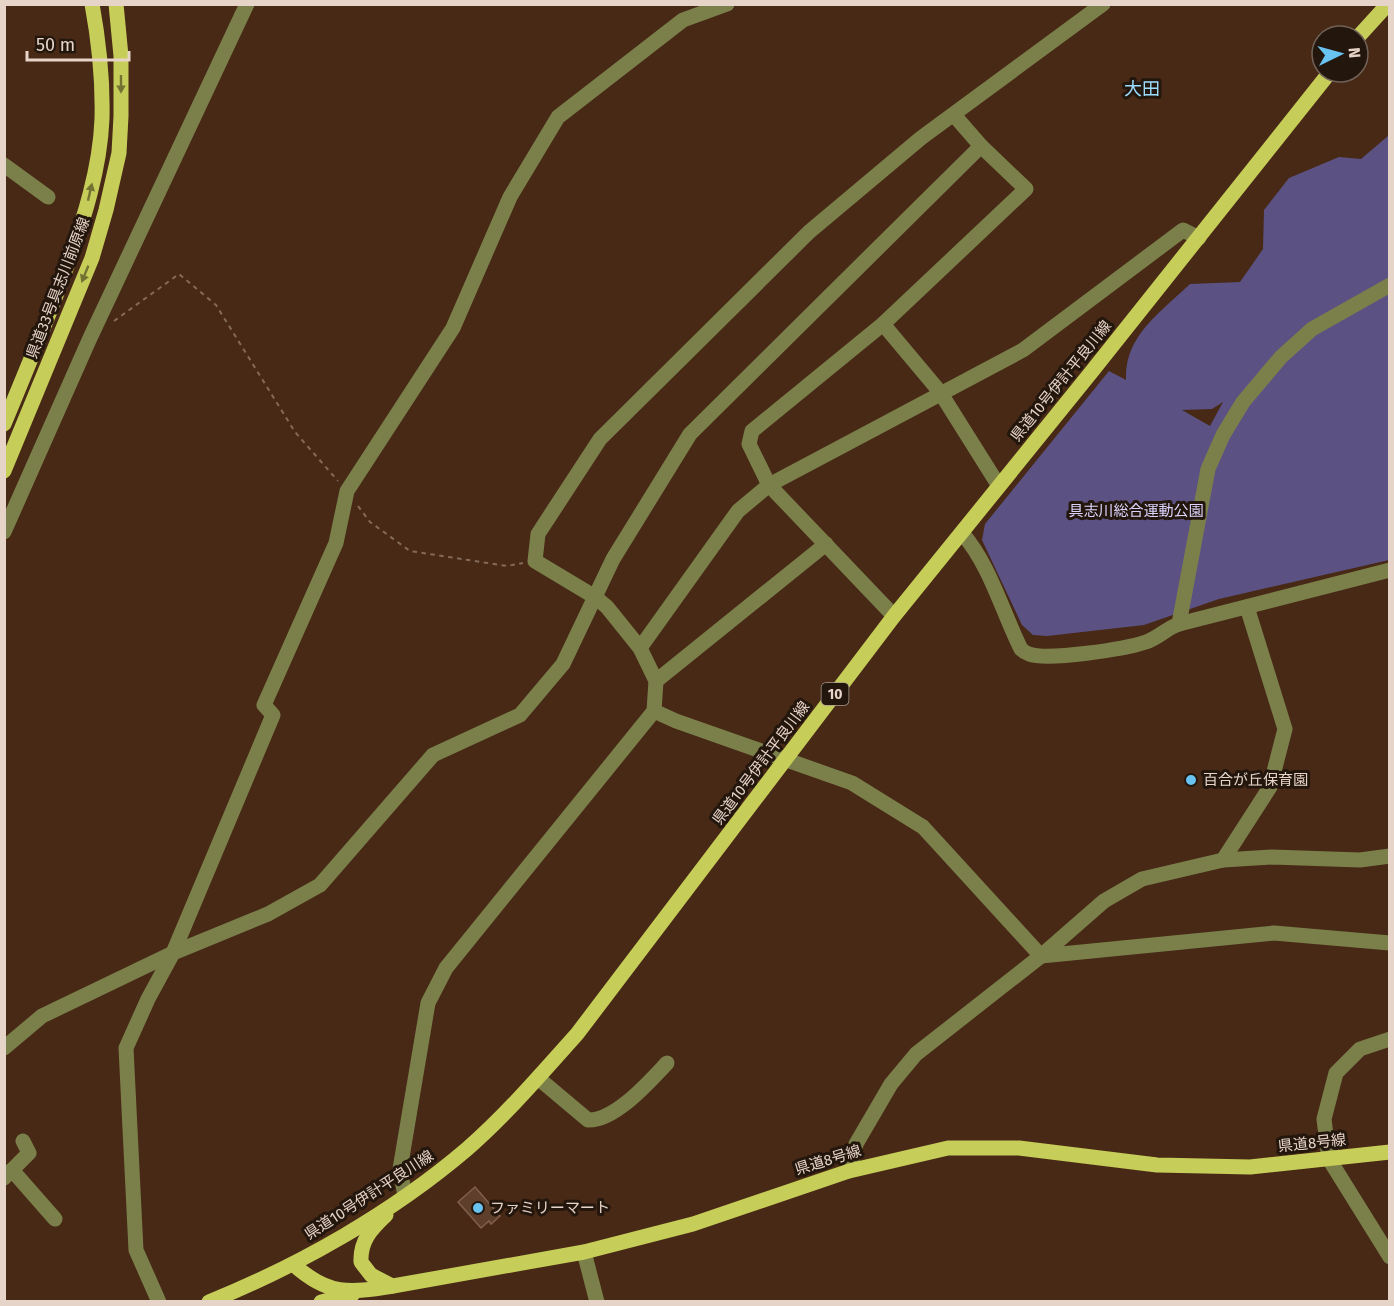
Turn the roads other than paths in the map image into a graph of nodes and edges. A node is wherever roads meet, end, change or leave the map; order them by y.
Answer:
1 (92, 4) edge
2 (116, 4) edge
3 (247, 4) edge
4 (727, 4) edge
5 (1103, 4) edge
6 (1388, 4) edge
7 (1370, 24) edge
8 (1321, 84) edge
9 (954, 115) junction
10 (981, 146) junction
11 (4, 165) edge
12 (48, 196) dead end
13 (1199, 238) junction
14 (1389, 285) edge
15 (883, 324) junction
16 (940, 392) junction
17 (4, 424) edge
18 (4, 471) edge
19 (769, 485) junction
20 (999, 486) junction
21 (4, 532) edge
22 (962, 533) junction
23 (826, 544) junction
24 (1389, 570) edge
25 (595, 597) junction
26 (1247, 607) junction
27 (894, 616) junction
28 (1179, 624) junction
29 (640, 648) junction
30 (656, 681) junction
31 (654, 711) junction
32 (787, 759) junction
33 (1389, 856) edge
34 (1223, 860) junction
35 (1389, 943) edge
36 (173, 953) junction
37 (1041, 956) junction
38 (1389, 1039) edge
39 (4, 1048) edge
40 (667, 1063) dead end
41 (538, 1078) junction
42 (23, 1141) dead end
43 (1389, 1152) edge
44 (1329, 1159) junction
45 (849, 1171) junction
46 (8, 1174) edge
47 (405, 1196) junction
48 (55, 1219) dead end
49 (584, 1252) junction
50 (1389, 1257) edge
51 (293, 1264) junction
52 (393, 1286) junction
53 (365, 1290) junction
54 (159, 1302) edge
55 (209, 1302) edge
56 (321, 1302) edge
57 (597, 1302) edge

17 -> 1 main road, 県道33号具志川前原線
2 -> 18 main road, 県道33号具志川前原線
3 - 21 street
4 - 36 street
5 - 9 street
6 - 7 main road
8 - 13 main road, 県道10号伊計平良川線 / 10
9 - 10 street
9 - 25 street
10 - 15 street
10 - 25 street
11 - 12 street
13 - 16 street
13 - 20 main road, 県道10号伊計平良川線 / 10
14 - 28 street
15 - 16 street
15 - 19 street
16 - 19 street
16 - 20 street
19 - 23 street
19 - 29 street
20 - 22 main road, 県道10号伊計平良川線 / 10
22 - 27 main road, 県道10号伊計平良川線 / 10
22 - 28 street
23 - 27 street
23 - 30 street
24 - 26 street
25 - 29 street
25 - 36 street
26 - 28 street
26 - 34 street
27 - 32 main road, 県道10号伊計平良川線 / 10
29 - 30 street
30 - 31 street
31 - 32 street
31 - 47 street
32 - 37 street
32 - 41 main road, 県道10号伊計平良川線 / 10
33 - 34 street
34 - 37 street
35 - 37 street
36 - 39 street
36 - 54 street
37 - 45 street
38 - 44 street
40 - 41 street
41 - 47 main road, 県道10号伊計平良川線 / 10
42 - 46 street
43 - 44 main road, 県道8号線
44 - 45 main road, 県道8号線
44 - 50 street
45 - 49 main road, 県道8号線
46 - 48 street
47 - 51 main road, 県道10号伊計平良川線 / 10
47 - 52 main road
49 - 52 main road, 県道8号線
49 - 57 street
51 - 53 main road, 県道8号線
51 - 55 main road, 県道10号伊計平良川線 / 10
52 - 53 main road, 県道8号線
53 - 56 main road

